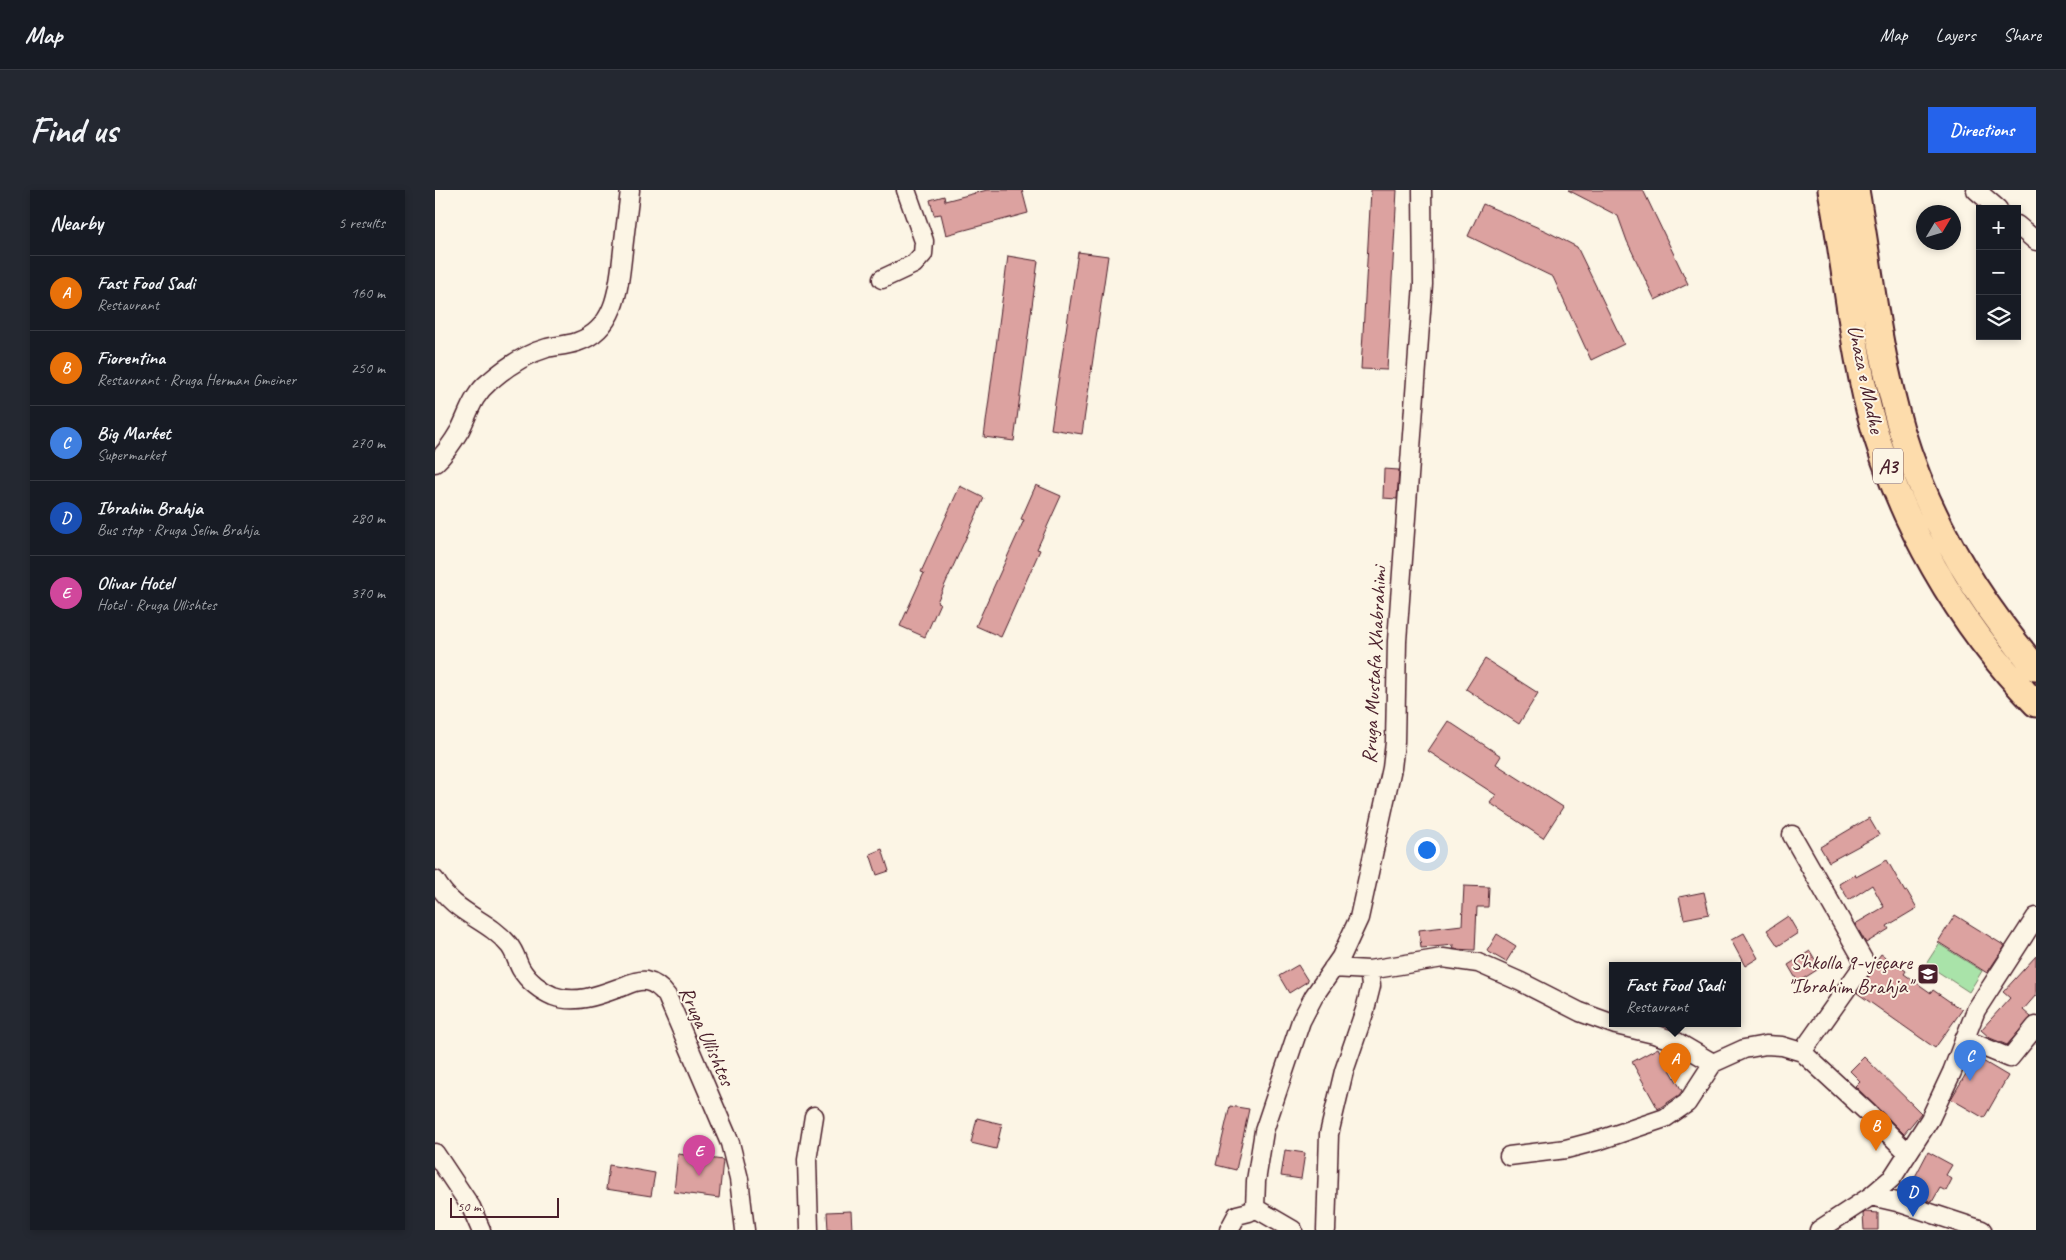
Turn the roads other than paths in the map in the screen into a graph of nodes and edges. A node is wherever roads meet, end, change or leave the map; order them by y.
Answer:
1 (630, 190) edge
2 (906, 190) edge
3 (1422, 190) edge
4 (1831, 190) edge
5 (1856, 190) edge
6 (1976, 190) edge
7 (1993, 205) edge
8 (2021, 228) edge
9 (2036, 241) edge
10 (882, 279) dead end
11 (435, 463) edge
12 (2036, 668) edge
13 (2036, 704) edge
14 (1792, 835) dead end
15 (435, 880) edge
16 (2036, 917) edge
17 (1333, 968) junction
18 (1369, 970) junction
19 (1609, 1023) edge
20 (2036, 1026) edge
21 (1624, 1027) edge
22 (1964, 1039) junction
23 (1801, 1052) junction
24 (1713, 1062) junction
25 (814, 1116) dead end
26 (435, 1153) edge
27 (1908, 1153) junction
28 (1509, 1156) dead end
29 (1871, 1196) junction
30 (1255, 1208) junction
31 (481, 1230) edge
32 (745, 1230) edge
33 (809, 1230) edge
34 (1229, 1230) edge
35 (1293, 1230) edge
36 (1326, 1230) edge
37 (1819, 1230) edge
38 (1982, 1230) edge

1 - 11 street
2 - 10 street
3 - 17 street, Rruga Mustafa Xhabrahimi
4 - 13 highway, Unaza e Madhe / A3
5 - 12 highway, Unaza e Madhe / A3
6 - 7 street
8 - 9 street
14 - 23 street
15 - 32 street, Rruga Ullishtes
16 - 22 street
17 - 18 street
17 - 30 street, Rruga Mustafa Xhabrahimi
18 - 19 street
18 - 36 street
20 - 22 street
21 - 24 street
22 - 27 street
23 - 24 street
23 - 27 street
24 - 28 street
25 - 33 street
26 - 31 street
27 - 29 street
29 - 37 street
29 - 38 street
30 - 34 street
30 - 35 street

